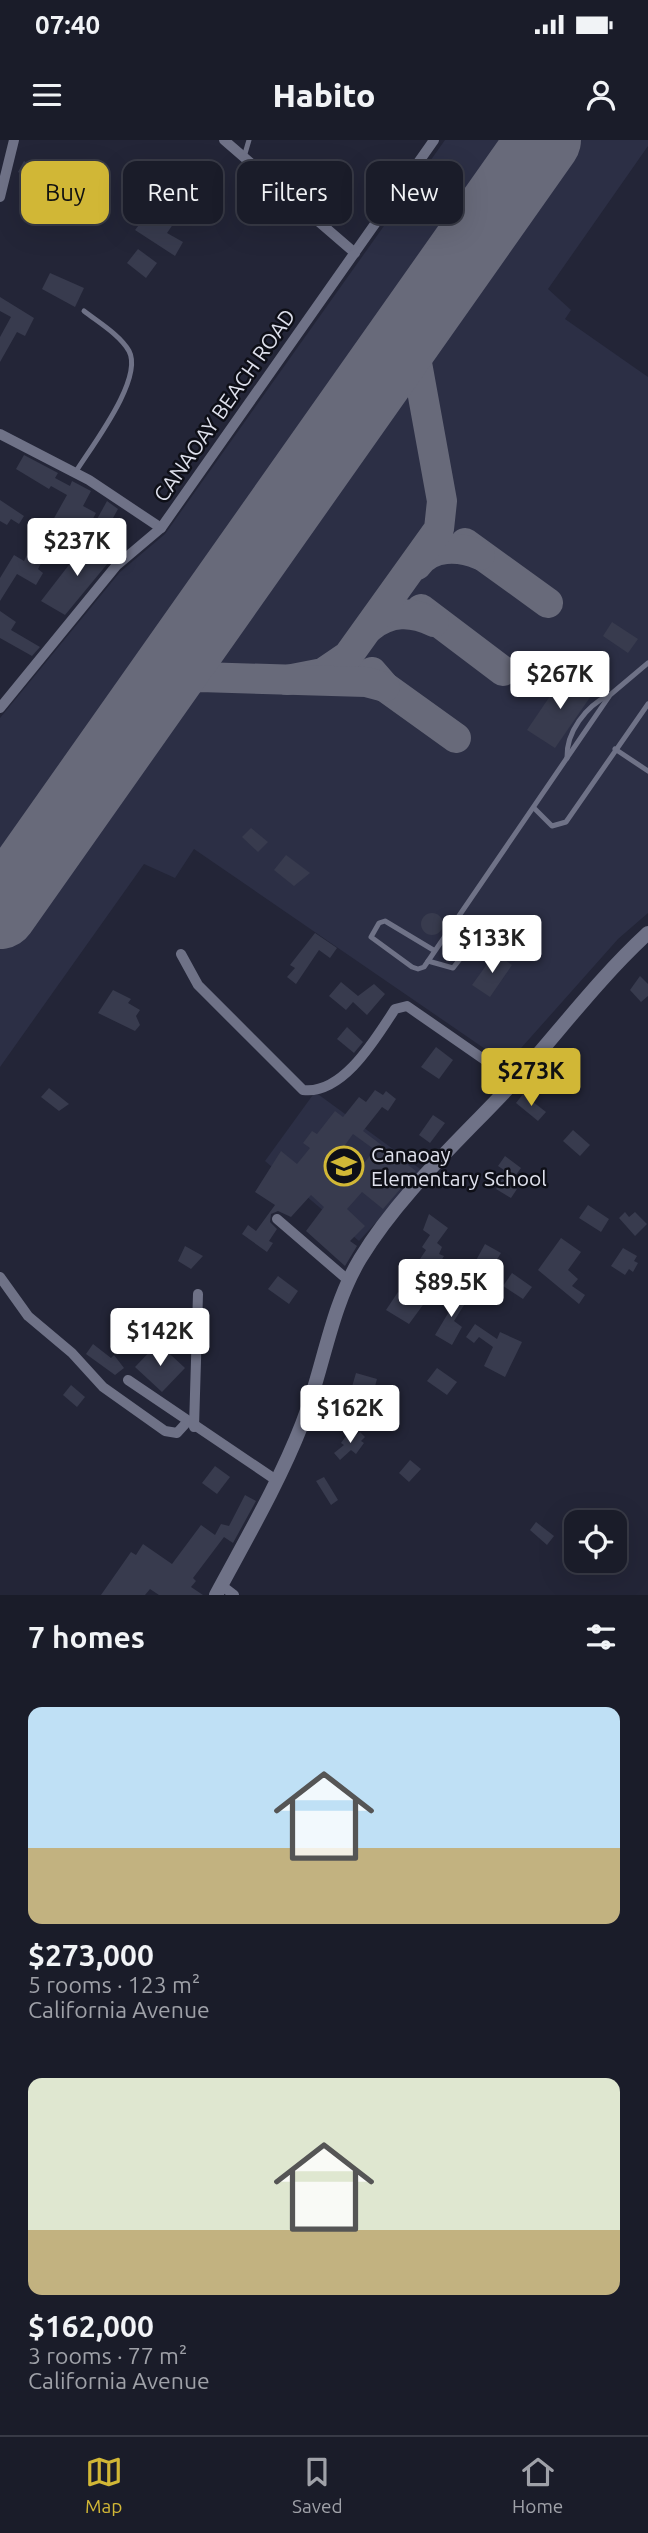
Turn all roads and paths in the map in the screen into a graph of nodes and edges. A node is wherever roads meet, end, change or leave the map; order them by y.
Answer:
1 (13, 140) edge
2 (223, 140) edge
3 (249, 140) edge
4 (434, 140) edge
5 (244, 157) junction
6 (0, 197) edge
7 (355, 253) junction
8 (84, 311) dead end
9 (0, 434) edge
10 (75, 473) junction
11 (161, 528) junction
12 (648, 663) edge
13 (610, 695) junction
14 (648, 704) edge
15 (0, 708) edge
16 (615, 748) junction
17 (567, 758) junction
18 (648, 771) edge
19 (534, 808) junction
20 (648, 933) edge
21 (471, 944) dead end
22 (435, 951) junction
23 (181, 954) dead end
24 (428, 961) junction
25 (515, 1081) junction
26 (277, 1219) dead end
27 (0, 1277) edge
28 (349, 1281) junction
29 (198, 1294) dead end
30 (128, 1380) dead end
31 (191, 1424) junction
32 (276, 1480) junction
33 (219, 1590) edge
34 (234, 1595) edge

1 - 6 street
2 - 5 street
3 - 5 lane
4 - 7 street, CANAOAY BEACH ROAD
5 - 7 street
7 - 11 street, CANAOAY BEACH ROAD
8 - 10 lane
9 - 10 street
10 - 11 street
11 - 15 street, CANAOAY BEACH ROAD
12 - 13 lane
13 - 17 lane
13 - 17 lane
14 - 16 lane
16 - 18 lane
16 - 19 lane
17 - 19 lane
19 - 22 lane
20 - 25 street
21 - 24 lane
22 - 24 lane
22 - 24 lane
23 - 25 street
25 - 28 street
26 - 28 street
27 - 31 street
28 - 32 street
29 - 31 street
30 - 31 street
31 - 32 street
32 - 33 street
33 - 34 street

